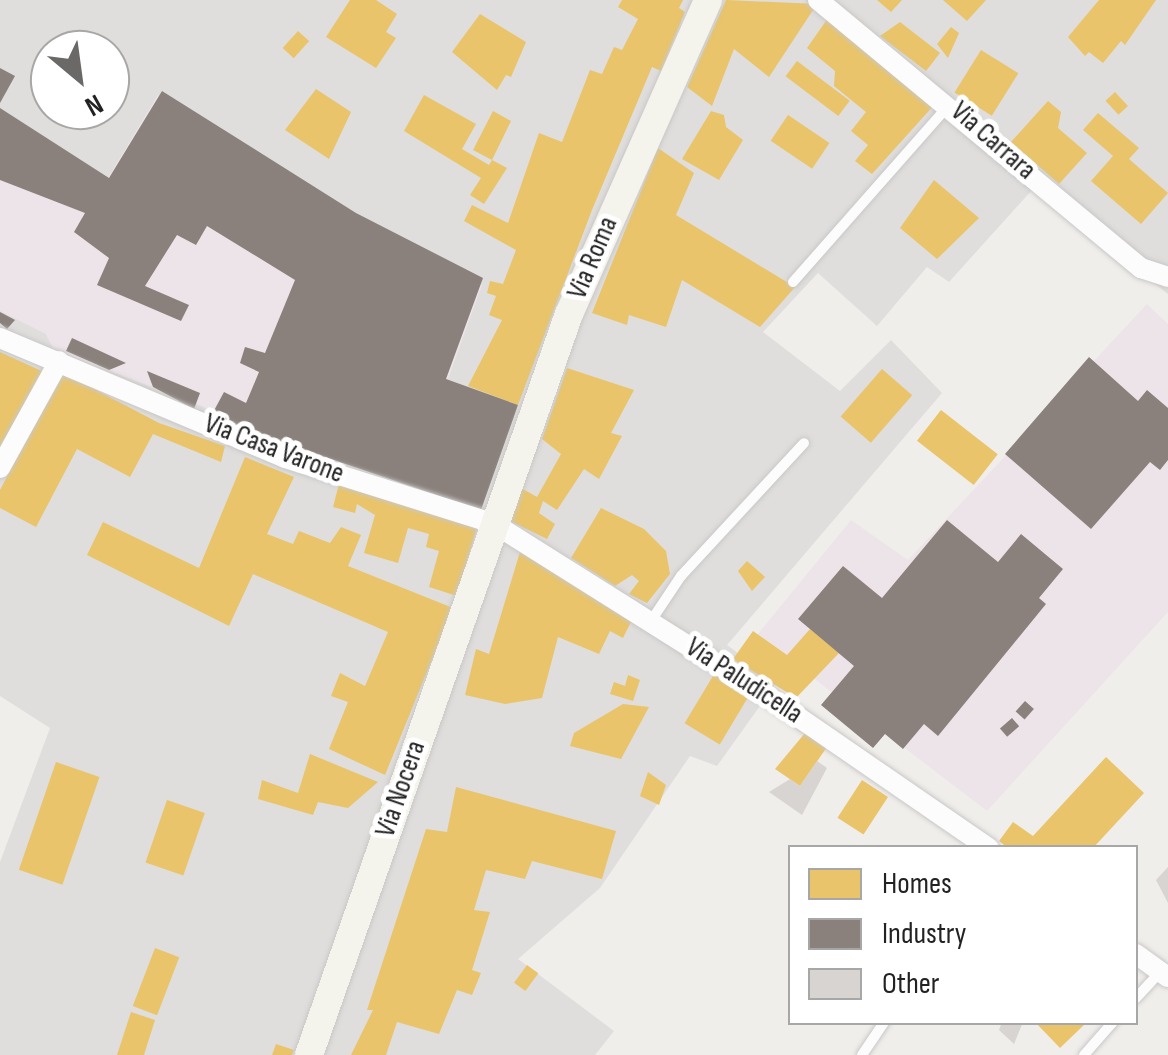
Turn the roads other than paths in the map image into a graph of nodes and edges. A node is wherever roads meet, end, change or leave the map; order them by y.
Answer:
1 (708, 0) edge
2 (818, 0) edge
3 (949, 104) junction
4 (1168, 277) edge
5 (793, 282) dead end
6 (0, 338) edge
7 (59, 362) junction
8 (804, 442) dead end
9 (0, 468) edge
10 (494, 523) junction
11 (650, 621) junction
12 (985, 845) edge
13 (1138, 955) edge
14 (1166, 975) edge
15 (1138, 996) edge
16 (882, 1025) edge
17 (1110, 1025) edge
18 (310, 1055) edge
19 (862, 1055) edge
20 (1084, 1055) edge

1 - 10 main road, Via Roma
2 - 3 street, Via Carrara
3 - 4 street, Via Carrara
3 - 5 lane
6 - 7 street, Via Casa Varone
7 - 9 street
7 - 10 street, Via Casa Varone
8 - 11 lane
10 - 11 street, Via Paludicella
10 - 18 main road, Via Nocera
11 - 12 street, Via Paludicella
13 - 14 street
14 - 15 lane
16 - 19 lane
17 - 20 lane

